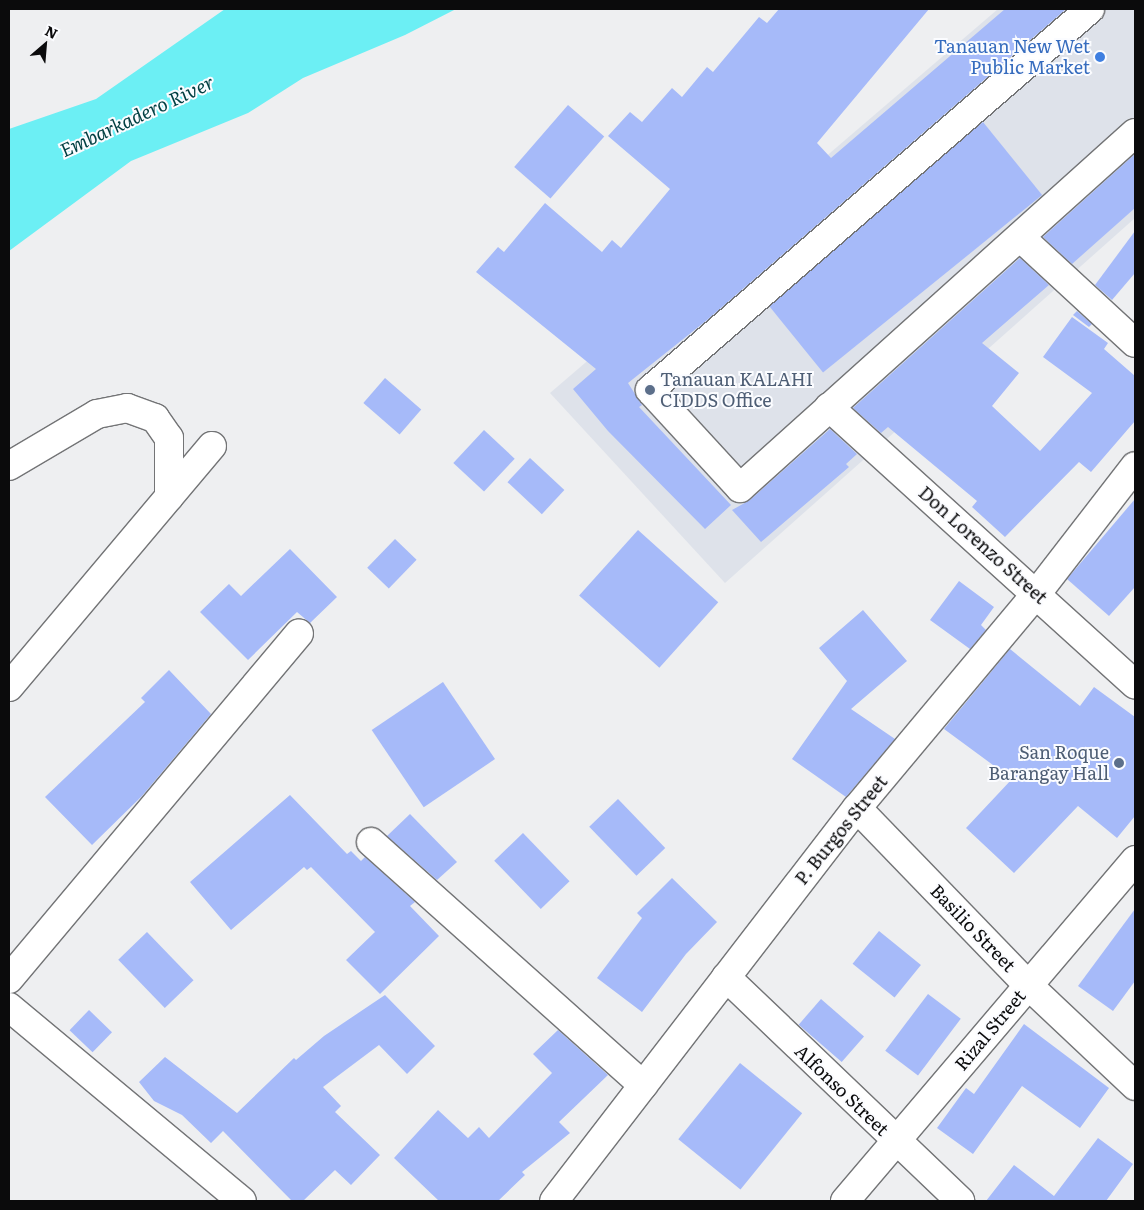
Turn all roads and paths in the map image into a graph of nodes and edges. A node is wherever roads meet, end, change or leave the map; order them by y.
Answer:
1 (1090, 9) edge
2 (1135, 133) edge
3 (1020, 237) junction
4 (1135, 343) edge
5 (829, 407) junction
6 (212, 446) dead end
7 (9, 466) edge
8 (1135, 466) edge
9 (169, 497) junction
10 (1037, 593) junction
11 (299, 634) dead end
12 (1135, 684) edge
13 (9, 687) edge
14 (857, 808) junction
15 (370, 842) dead end
16 (1135, 860) edge
17 (726, 977) junction
18 (9, 979) edge
19 (1028, 985) junction
20 (9, 1007) edge
21 (643, 1085) junction
22 (1135, 1086) edge
23 (896, 1142) junction
24 (242, 1201) edge
25 (554, 1201) edge
26 (845, 1201) edge
27 (960, 1201) edge

1 - 5 street
2 - 3 street
3 - 4 street
3 - 5 street
5 - 10 street, Don Lorenzo Street
6 - 9 street
7 - 9 street
8 - 10 street, P. Burgos Street
9 - 13 street
10 - 12 street, Don Lorenzo Street
10 - 14 street, P. Burgos Street
11 - 18 street
14 - 17 street, P. Burgos Street
14 - 19 street, Basilio Street
15 - 21 street
16 - 19 street, Rizal Street
17 - 21 street, P. Burgos Street
17 - 23 street, Alfonso Street
19 - 22 street, Basilio Street
19 - 23 street, Rizal Street
20 - 24 street
21 - 25 street, P. Burgos Street
23 - 26 street, Rizal Street
23 - 27 street, Alfonso Street

